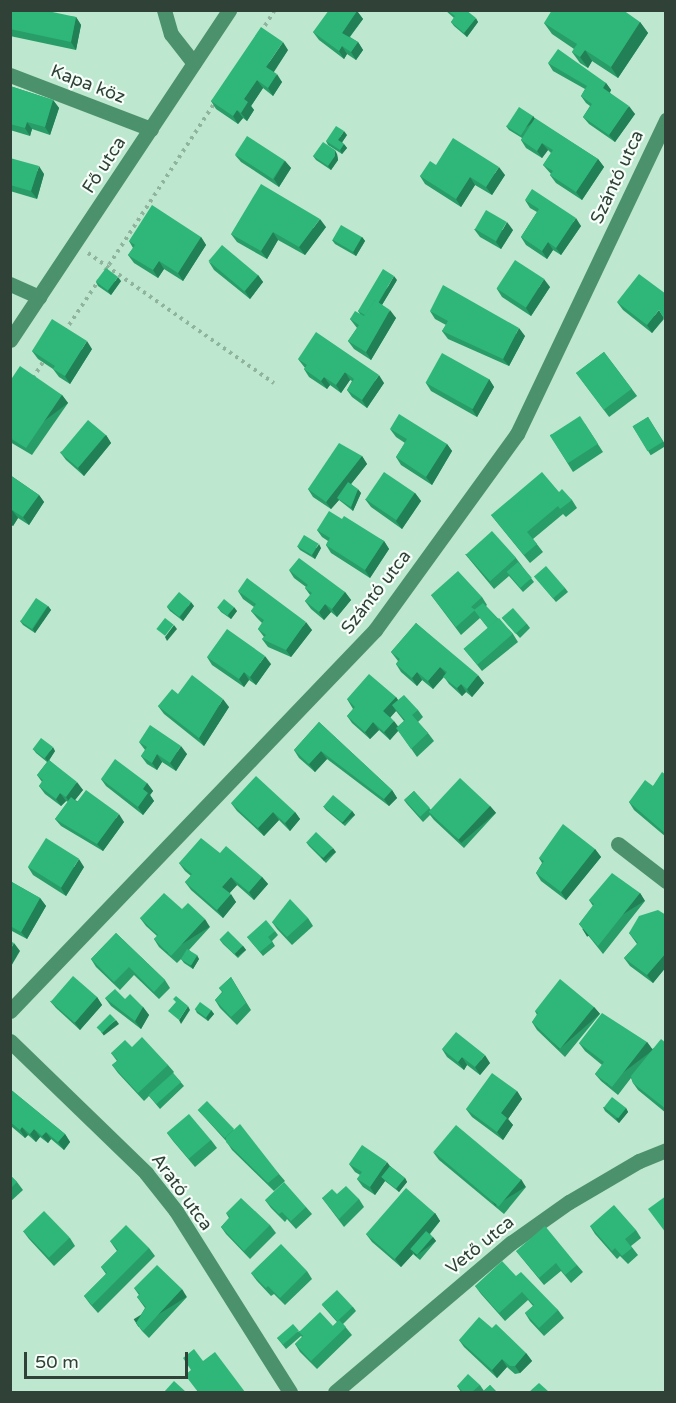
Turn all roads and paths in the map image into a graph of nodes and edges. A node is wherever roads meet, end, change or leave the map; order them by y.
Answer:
1 (164, 10) edge
2 (229, 10) edge
3 (275, 10) edge
4 (256, 40) edge
5 (194, 63) junction
6 (10, 75) edge
7 (218, 99) edge
8 (666, 120) edge
9 (151, 129) junction
10 (75, 244) junction
11 (109, 265) junction
12 (10, 284) edge
13 (39, 297) junction
14 (63, 333) edge
15 (10, 340) edge
16 (50, 353) edge
17 (30, 382) edge
18 (274, 383) dead end
19 (618, 844) dead end
20 (666, 881) edge
21 (10, 1011) edge
22 (10, 1041) edge
23 (666, 1150) edge
24 (290, 1392) edge
25 (335, 1392) edge

1 - 5 street
2 - 5 street, Fő utca
3 - 4 path
5 - 9 street, Fő utca
6 - 9 street, Kapa köz
7 - 11 path
8 - 21 street, Szántó utca
9 - 10 street, Fő utca
10 - 11 path
10 - 13 street, Fő utca
11 - 14 path
11 - 18 path
12 - 13 street
13 - 15 street, Fő utca
16 - 17 path
19 - 20 street
22 - 24 street, Arató utca
23 - 25 street, Vető utca

